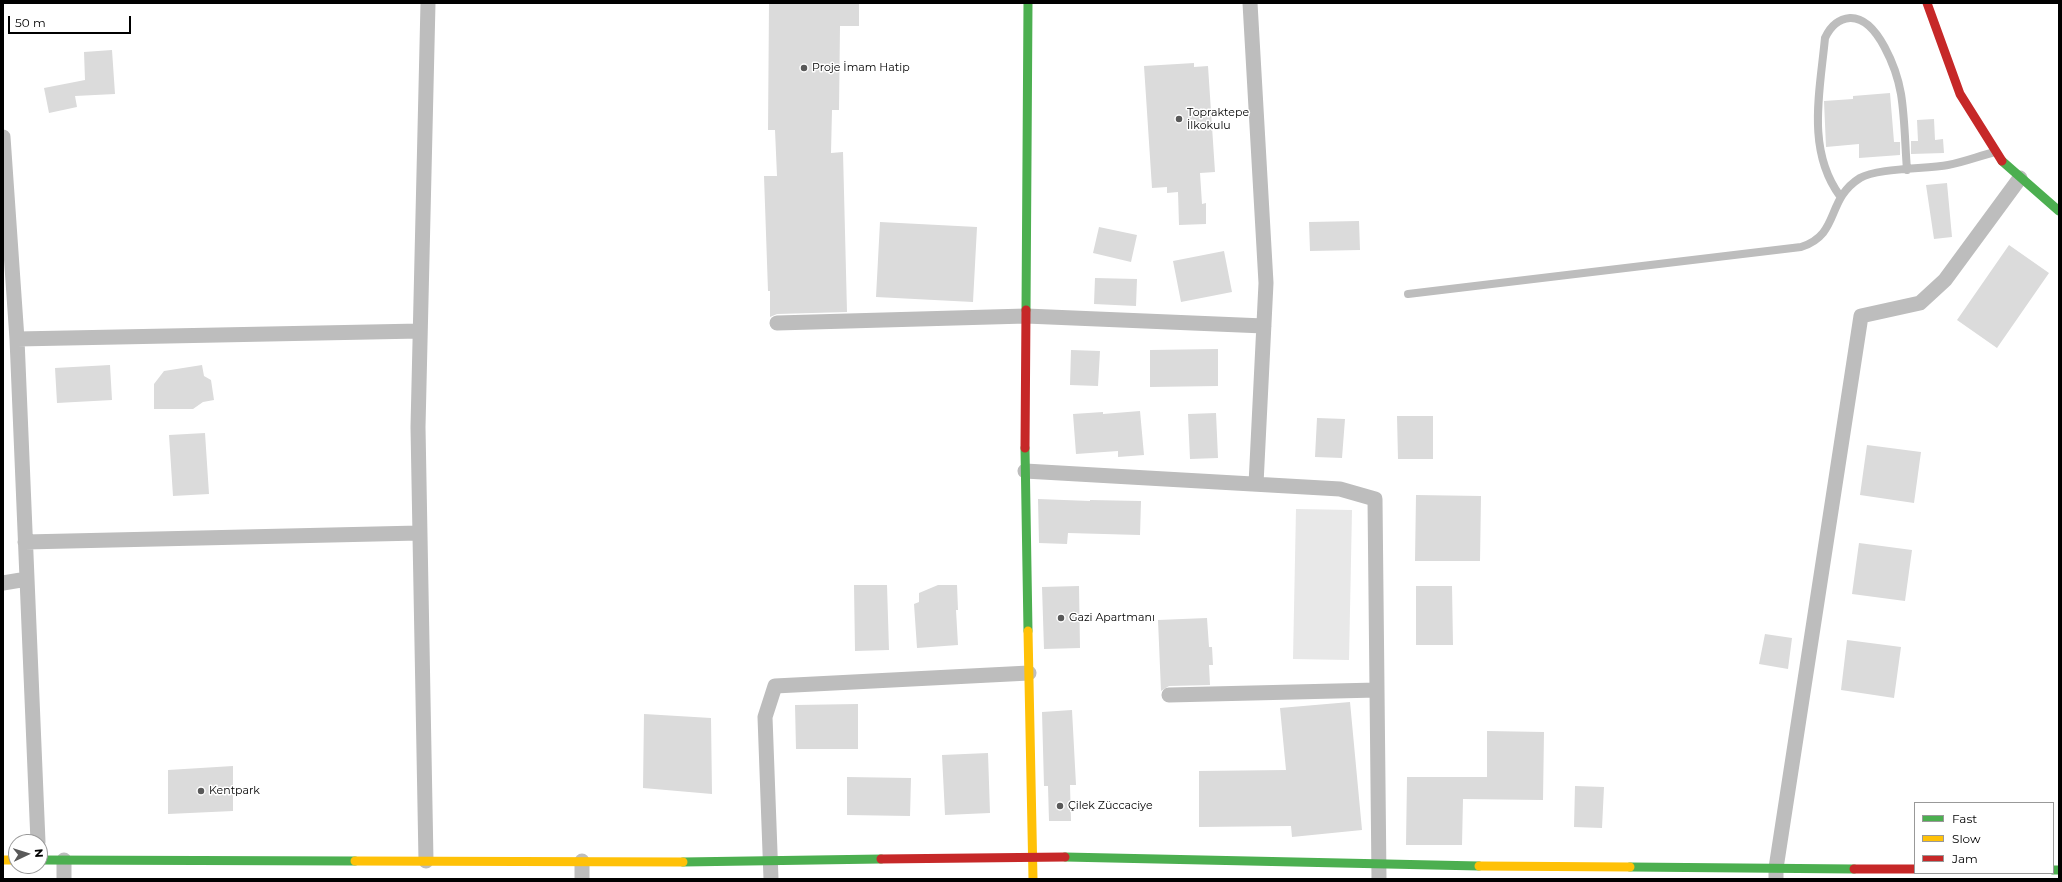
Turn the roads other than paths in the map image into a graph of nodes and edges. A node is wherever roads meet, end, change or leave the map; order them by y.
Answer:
1 (428, 3) edge
2 (1028, 3) edge
3 (1250, 3) edge
4 (1927, 3) edge
5 (3, 137) edge
6 (1996, 152) junction
7 (1907, 170) junction
8 (2020, 178) junction
9 (1840, 196) junction
10 (2059, 211) edge
11 (1408, 294) dead end
12 (1026, 316) junction
13 (9, 323) edge
14 (777, 323) dead end
15 (1264, 326) junction
16 (420, 331) junction
17 (16, 339) junction
18 (1025, 471) junction
19 (1256, 484) junction
20 (420, 533) junction
21 (25, 542) junction
22 (27, 579) junction
23 (3, 583) edge
24 (1029, 673) junction
25 (1377, 690) junction
26 (1169, 696) dead end
27 (38, 834) edge
28 (1032, 856) junction
29 (48, 860) edge
30 (64, 860) junction
31 (426, 861) junction
32 (582, 861) junction
33 (771, 862) junction
34 (1914, 869) edge
35 (1379, 872) edge
36 (1776, 874) edge
37 (64, 879) edge
38 (582, 879) edge
39 (771, 879) edge
40 (1032, 879) edge

1 - 16 street
2 - 12 main road
3 - 15 street
4 - 6 main road
5 - 13 street
6 - 7 lane
6 - 8 main road
7 - 9 lane
7 - 9 lane
8 - 10 main road
8 - 36 street
9 - 11 lane
12 - 14 street
12 - 15 street
12 - 18 main road
13 - 17 street
15 - 19 street
16 - 17 street
16 - 20 street
17 - 21 street
18 - 19 street
18 - 24 main road
19 - 25 street
20 - 21 street
20 - 31 street
21 - 22 street
22 - 23 street
22 - 27 street
24 - 28 main road
24 - 33 street
25 - 26 street
25 - 35 street
28 - 33 main road
28 - 35 main road
28 - 40 main road
29 - 30 main road
30 - 31 main road
30 - 37 street
31 - 32 main road
32 - 33 main road
32 - 38 street
33 - 39 street
34 - 36 main road
35 - 36 main road

